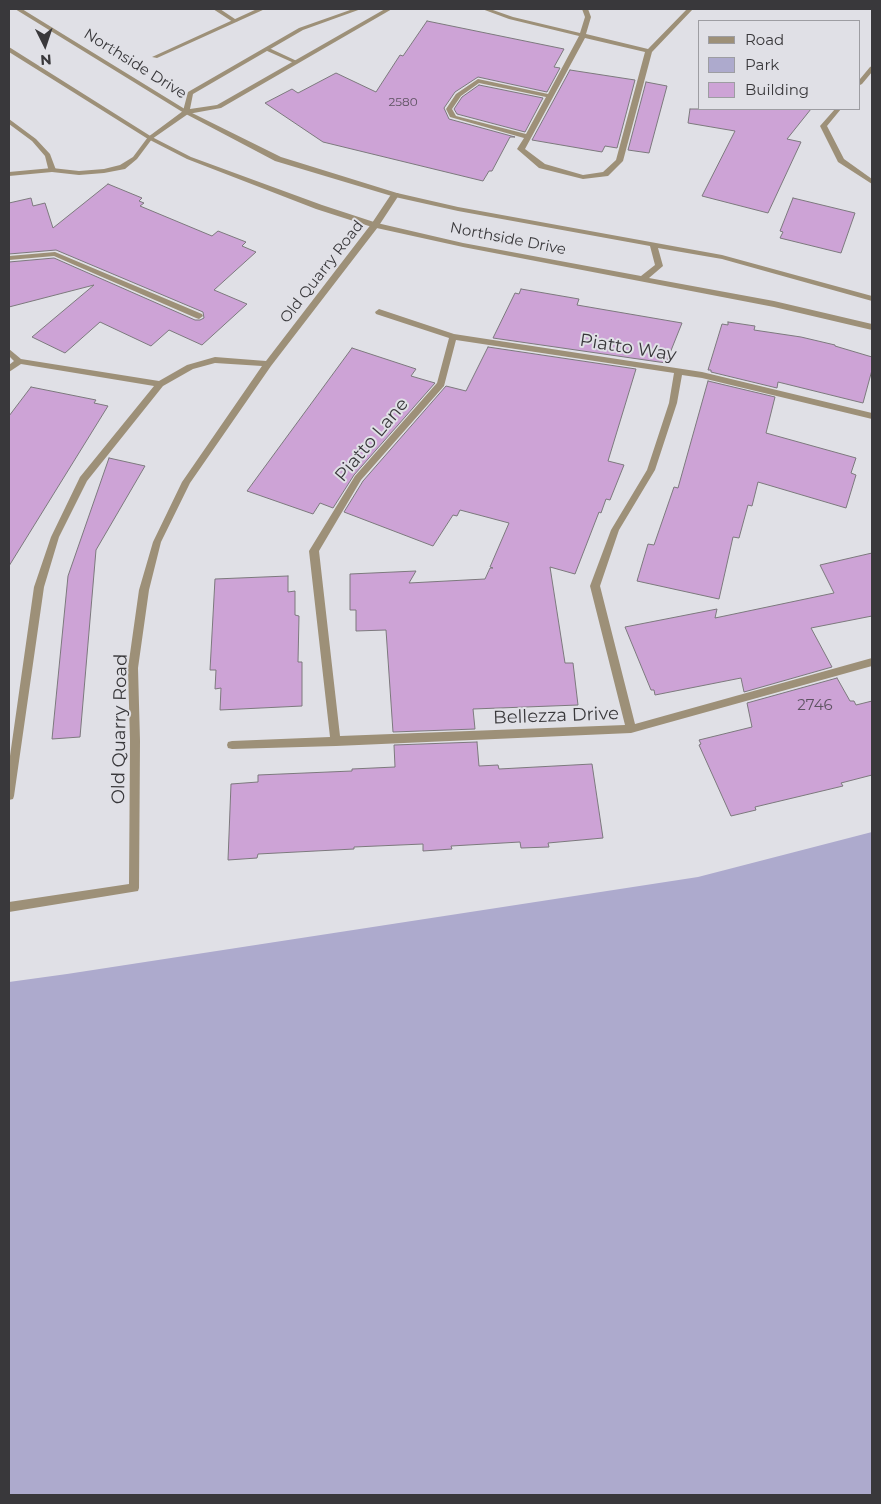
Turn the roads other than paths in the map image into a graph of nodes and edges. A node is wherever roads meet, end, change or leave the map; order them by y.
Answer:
1 (18, 9) edge
2 (216, 9) edge
3 (262, 9) edge
4 (358, 9) edge
5 (389, 9) edge
6 (485, 9) edge
7 (585, 9) edge
8 (690, 9) edge
9 (343, 13) junction
10 (235, 21) junction
11 (365, 22) junction
12 (582, 36) junction
13 (9, 49) edge
14 (266, 49) junction
15 (649, 51) junction
16 (154, 57) dead end
17 (296, 62) junction
18 (872, 68) edge
19 (861, 82) edge
20 (550, 96) junction
21 (837, 110) edge
22 (186, 112) junction
23 (9, 121) edge
24 (528, 137) junction
25 (150, 138) junction
26 (52, 170) junction
27 (9, 174) edge
28 (872, 182) edge
29 (395, 195) junction
30 (375, 225) junction
31 (653, 244) junction
32 (9, 258) edge
33 (643, 279) junction
34 (872, 298) edge
35 (379, 312) dead end
36 (199, 316) dead end
37 (872, 327) edge
38 (453, 338) junction
39 (9, 352) edge
40 (19, 361) junction
41 (268, 364) junction
42 (9, 369) edge
43 (678, 372) junction
44 (160, 384) junction
45 (872, 416) edge
46 (872, 662) edge
47 (631, 730) junction
48 (336, 742) junction
49 (232, 745) dead end
50 (9, 796) edge
51 (9, 907) edge

1 - 22 street, Northside Drive
2 - 10 street
3 - 10 street, Northside Drive
4 - 9 street, Northside Drive
5 - 11 street, Northside Drive
6 - 12 street
7 - 12 street
8 - 15 street
9 - 11 street
9 - 14 street, Northside Drive
10 - 16 street, Northside Drive
11 - 17 street, Northside Drive
12 - 15 street
12 - 20 street
13 - 25 street, Northside Drive
14 - 17 street
14 - 22 street, Northside Drive
15 - 24 street
17 - 22 street, Northside Drive
18 - 19 street
20 - 24 street
20 - 24 street
21 - 28 street
22 - 25 street, Northside Drive
22 - 29 street, Northside Drive
23 - 26 street
25 - 26 street, Northside Drive
25 - 30 street, Northside Drive
26 - 27 street, Northside Drive
29 - 30 street, Old Quarry Road
29 - 31 street, Northside Drive
30 - 33 street, Northside Drive
30 - 41 street, Old Quarry Road
31 - 33 street
31 - 34 street, Northside Drive
32 - 36 street
33 - 37 street, Northside Drive
35 - 38 street, Piatto Way
38 - 43 street, Piatto Way
38 - 48 street, Piatto Lane
39 - 40 street
40 - 42 street
40 - 44 street
41 - 44 street
41 - 51 street, Old Quarry Road
43 - 45 street, Piatto Way
43 - 47 street
44 - 50 street
46 - 47 street, Bellezza Drive
47 - 48 street, Bellezza Drive
48 - 49 street, Bellezza Drive

